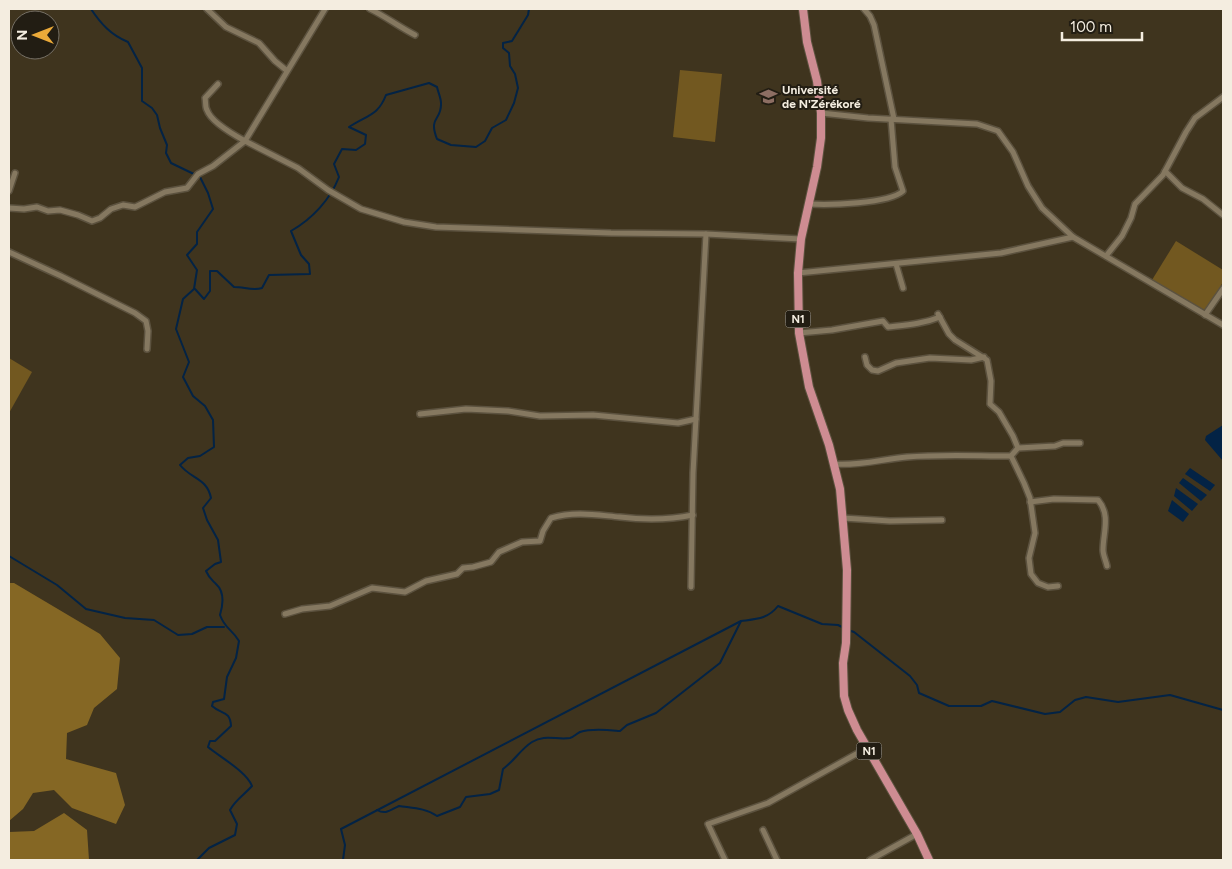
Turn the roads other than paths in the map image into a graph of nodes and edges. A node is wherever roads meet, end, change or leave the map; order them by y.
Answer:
1 (207, 9) edge
2 (325, 9) edge
3 (370, 9) edge
4 (803, 9) edge
5 (864, 9) edge
6 (415, 35) dead end
7 (286, 70) junction
8 (218, 84) dead end
9 (1223, 97) edge
10 (821, 113) junction
11 (893, 119) junction
12 (245, 140) junction
13 (1165, 170) junction
14 (16, 173) dead end
15 (9, 191) edge
16 (808, 204) junction
17 (9, 208) edge
18 (1223, 215) edge
19 (706, 234) junction
20 (1073, 237) junction
21 (802, 239) junction
22 (9, 252) edge
23 (1106, 256) junction
24 (896, 264) junction
25 (798, 273) junction
26 (903, 288) dead end
27 (1223, 288) edge
28 (1205, 315) junction
29 (1223, 324) edge
30 (799, 333) junction
31 (147, 349) dead end
32 (865, 357) dead end
33 (984, 357) junction
34 (420, 414) dead end
35 (696, 419) junction
36 (1080, 443) dead end
37 (1018, 448) junction
38 (1011, 456) junction
39 (835, 464) junction
40 (1030, 502) junction
41 (693, 515) junction
42 (843, 518) junction
43 (942, 520) dead end
44 (1107, 566) dead end
45 (1058, 586) dead end
46 (691, 587) dead end
47 (285, 614) dead end
48 (867, 748) junction
49 (763, 830) dead end
50 (917, 834) junction
51 (725, 860) edge
52 (776, 860) edge
53 (870, 860) edge
54 (930, 860) edge

1 - 7 street
2 - 7 street
3 - 6 street
4 - 10 main road, N1
5 - 11 street
7 - 12 street
8 - 12 street
9 - 13 street
10 - 11 street
10 - 16 main road, N1
11 - 16 street
11 - 20 street
12 - 17 street
12 - 19 street
13 - 18 street
13 - 23 street
14 - 15 street
16 - 21 main road, N1
19 - 21 street
19 - 35 street
20 - 23 street
20 - 24 street
21 - 25 main road, N1
22 - 31 street
23 - 28 street
24 - 25 street
24 - 26 street
25 - 30 main road, N1
27 - 28 street
28 - 29 street
30 - 33 street
30 - 39 main road, N1
32 - 33 street
33 - 37 street
34 - 35 street
35 - 41 street
36 - 37 street
37 - 38 street
38 - 39 street
38 - 40 street
39 - 42 main road, N1
40 - 44 street
40 - 45 street
41 - 46 street
41 - 47 street
42 - 43 street
42 - 48 main road, N1
48 - 50 main road, N1
48 - 51 street
49 - 52 street
50 - 53 street
50 - 54 main road, N1

